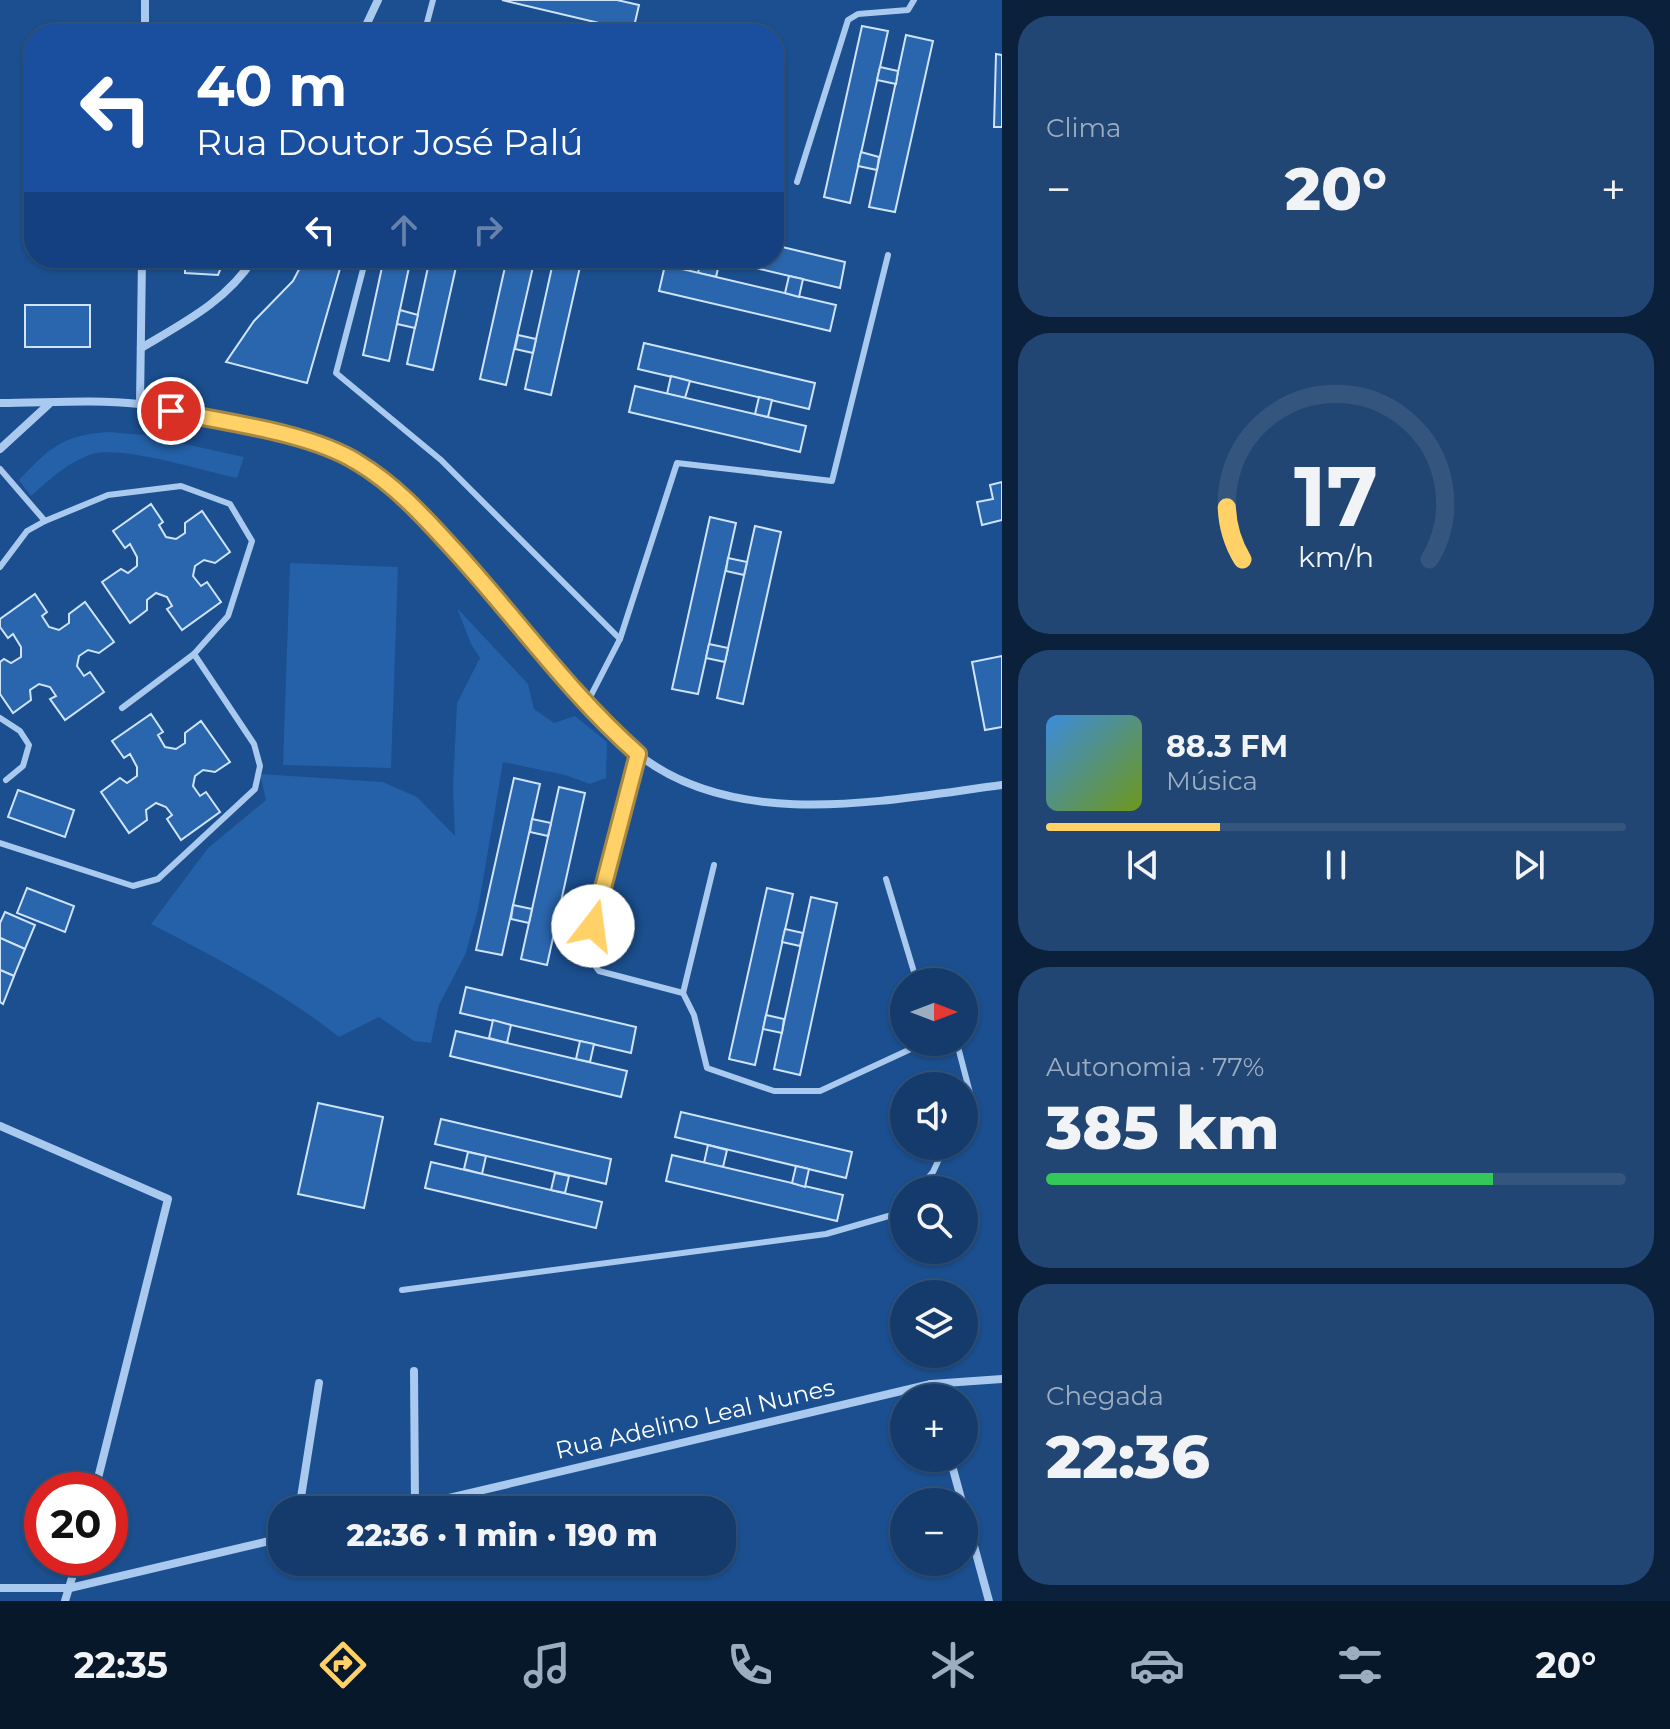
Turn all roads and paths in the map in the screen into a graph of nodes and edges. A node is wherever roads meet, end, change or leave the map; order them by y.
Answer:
1 (145, 0) edge
2 (378, 0) edge
3 (433, 0) edge
4 (914, 0) edge
5 (145, 24) edge
6 (367, 24) edge
7 (427, 24) edge
8 (797, 182) dead end
9 (888, 255) dead end
10 (142, 268) edge
11 (246, 268) edge
12 (363, 268) edge
13 (141, 348) junction
14 (0, 403) edge
15 (50, 403) junction
16 (140, 404) junction
17 (0, 449) edge
18 (0, 469) edge
19 (45, 521) junction
20 (0, 567) edge
21 (620, 639) junction
22 (194, 654) junction
23 (587, 703) junction
24 (122, 708) dead end
25 (0, 718) edge
26 (638, 754) junction
27 (6, 780) dead end
28 (1002, 785) edge
29 (0, 843) edge
30 (714, 865) dead end
31 (886, 879) dead end
32 (913, 968) edge
33 (683, 993) junction
34 (896, 1056) edge
35 (0, 1126) edge
36 (890, 1216) edge
37 (402, 1290) dead end
38 (414, 1371) dead end
39 (1002, 1379) edge
40 (319, 1383) dead end
41 (931, 1384) edge
42 (890, 1394) edge
43 (100, 1472) edge
44 (301, 1496) edge
45 (415, 1496) edge
46 (457, 1496) edge
47 (268, 1541) edge
48 (978, 1561) edge
49 (73, 1576) edge
50 (0, 1588) edge
51 (70, 1588) junction
52 (65, 1601) edge
53 (989, 1601) edge

1 - 5 street
2 - 6 street
3 - 7 lane
4 - 8 lane
9 - 21 lane
10 - 13 street
11 - 13 street
12 - 21 lane
13 - 16 street
14 - 15 street
15 - 16 street
15 - 17 street
16 - 23 street
18 - 19 lane
19 - 20 lane
19 - 22 lane
21 - 23 lane
22 - 24 lane
22 - 29 lane
23 - 26 street
25 - 27 lane
26 - 28 street
26 - 33 lane
30 - 33 lane
31 - 32 lane
33 - 34 lane
35 - 43 street
36 - 37 lane
38 - 45 street
39 - 41 street, Rua Adelino Leal Nunes
40 - 44 street
42 - 46 street, Rua Adelino Leal Nunes
47 - 51 street
48 - 53 street
49 - 51 street
50 - 51 street
51 - 52 street

